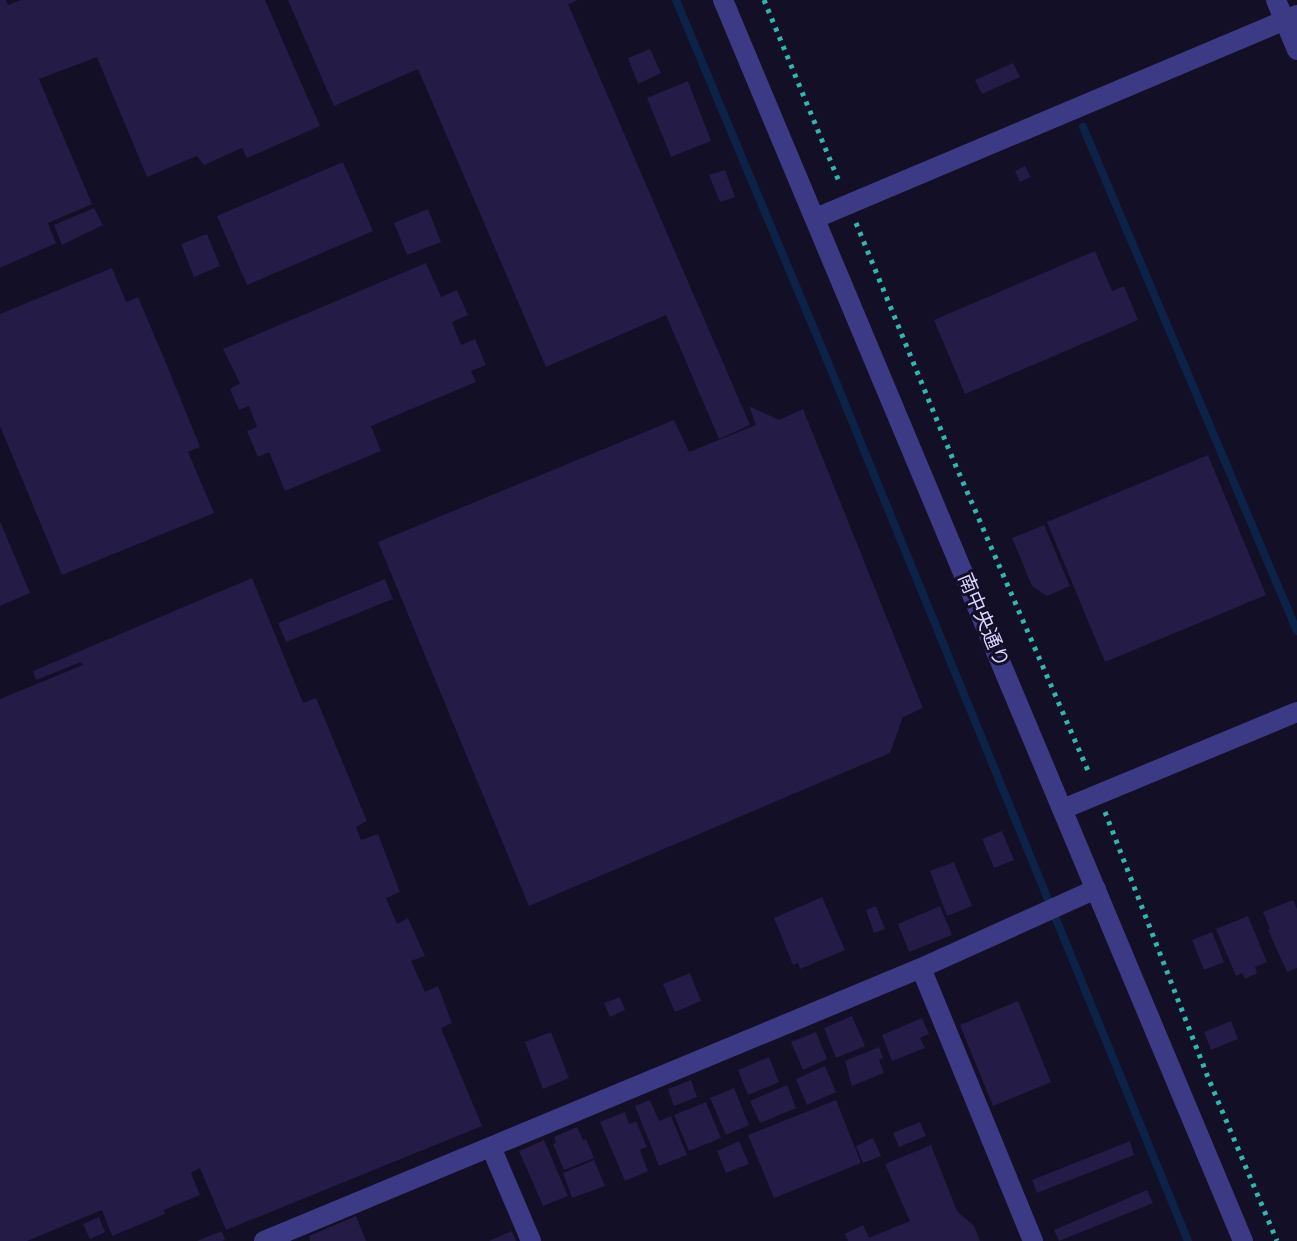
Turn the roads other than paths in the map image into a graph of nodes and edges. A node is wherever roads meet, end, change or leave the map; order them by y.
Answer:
1 (723, 0) edge
2 (1276, 0) edge
3 (1291, 18) edge
4 (1297, 50) edge
5 (816, 218) junction
6 (1297, 712) edge
7 (1063, 809) junction
8 (1096, 889) junction
9 (921, 968) junction
10 (491, 1147) junction
11 (264, 1241) edge
12 (531, 1241) edge
13 (1033, 1241) edge
14 (1243, 1241) edge

1 - 5 street, 南中央通り
2 - 3 street
3 - 4 street
3 - 5 street
5 - 7 street, 南中央通り
6 - 7 street
7 - 8 street, 南中央通り
8 - 9 street
8 - 14 street, 南中央通り
9 - 10 street
9 - 13 street
10 - 11 street
10 - 12 street

